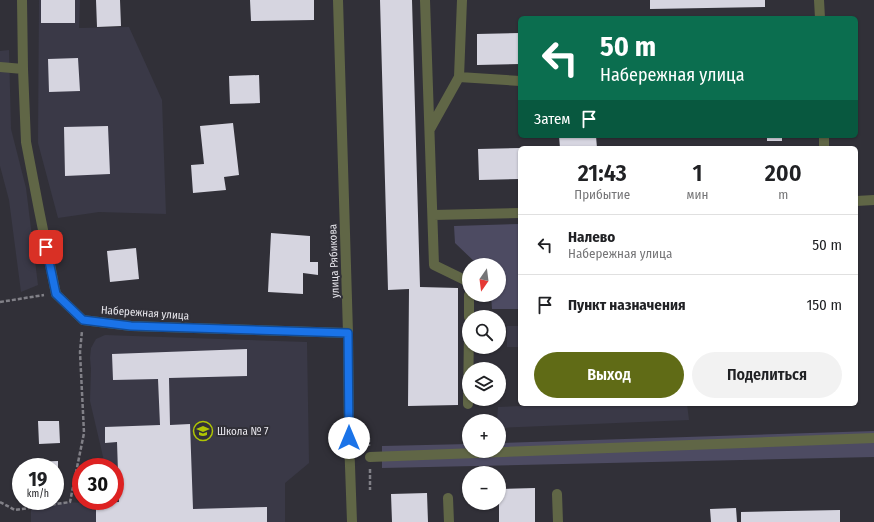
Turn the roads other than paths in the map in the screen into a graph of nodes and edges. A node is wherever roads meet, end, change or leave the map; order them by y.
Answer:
1 (22, 0) edge
2 (338, 0) edge
3 (425, 0) edge
4 (462, 0) edge
5 (819, 0) edge
6 (820, 16) edge
7 (0, 67) edge
8 (23, 69) junction
9 (459, 77) junction
10 (518, 81) edge
11 (430, 129) junction
12 (874, 200) edge
13 (858, 201) edge
14 (518, 213) edge
15 (432, 215) junction
16 (462, 279) edge
17 (348, 333) junction
18 (874, 438) edge
19 (370, 457) dead end
20 (557, 494) dead end
21 (448, 498) dead end
22 (352, 522) edge
23 (449, 522) edge
24 (558, 522) edge

1 - 8 street
2 - 17 street, улица Рябикова
3 - 11 street
4 - 9 street
5 - 6 street
7 - 8 street
8 - 17 street, Набережная улица
9 - 10 street
9 - 11 street
11 - 15 street
12 - 13 street
14 - 15 street
15 - 16 street
17 - 22 street, улица Рябикова
18 - 19 street
20 - 24 street
21 - 23 street

